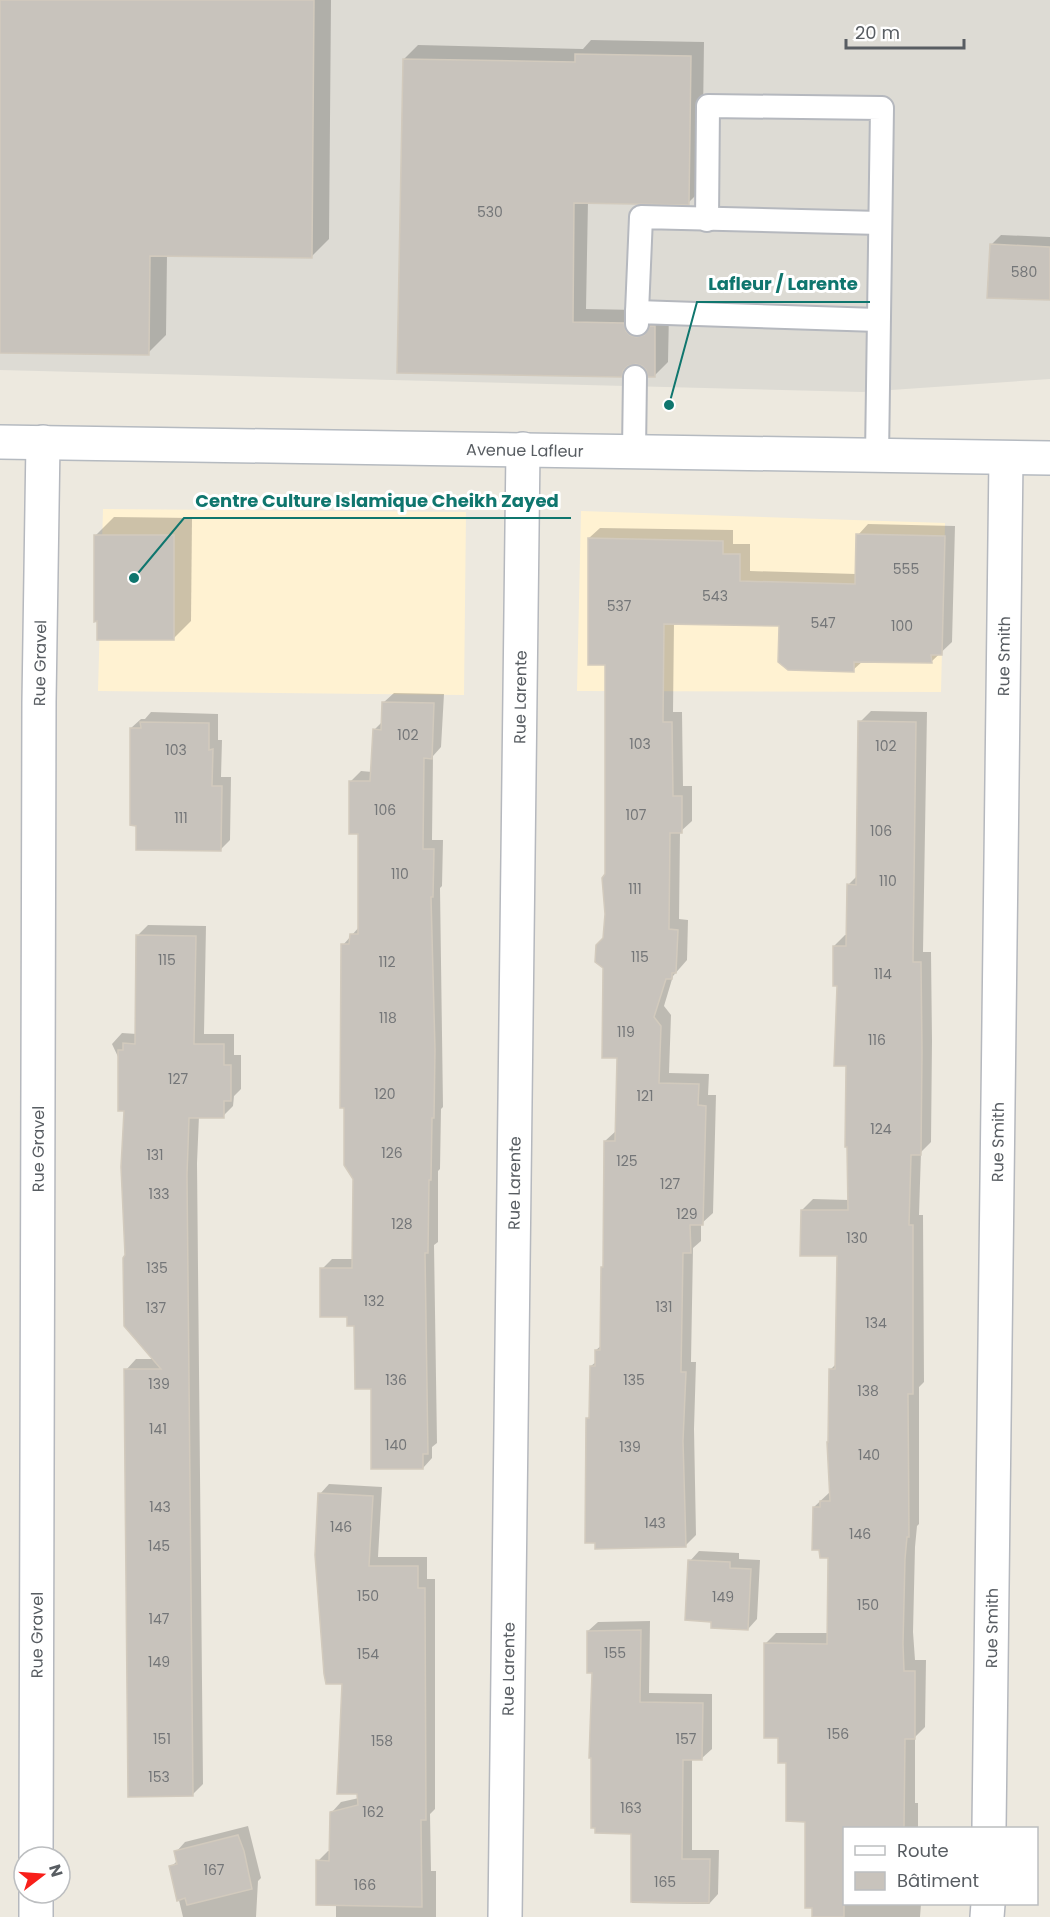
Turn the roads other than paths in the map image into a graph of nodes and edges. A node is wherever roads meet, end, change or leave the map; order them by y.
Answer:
1 (707, 220) junction
2 (880, 223) junction
3 (878, 320) junction
4 (635, 377) dead end
5 (0, 442) edge
6 (43, 442) junction
7 (523, 449) junction
8 (634, 451) junction
9 (877, 456) junction
10 (1006, 458) junction
11 (1050, 458) edge
12 (989, 1827) edge
13 (36, 1845) edge
14 (505, 1917) edge

1 - 2 lane
1 - 2 lane
1 - 3 lane
2 - 3 lane
3 - 9 lane
4 - 8 lane
5 - 6 street, Avenue Lafleur
6 - 7 street, Avenue Lafleur
6 - 13 street, Rue Gravel
7 - 8 street, Avenue Lafleur
7 - 14 street, Rue Larente
8 - 9 street, Avenue Lafleur
9 - 10 street, Avenue Lafleur
10 - 11 street, Avenue Lafleur
10 - 12 street, Rue Smith

